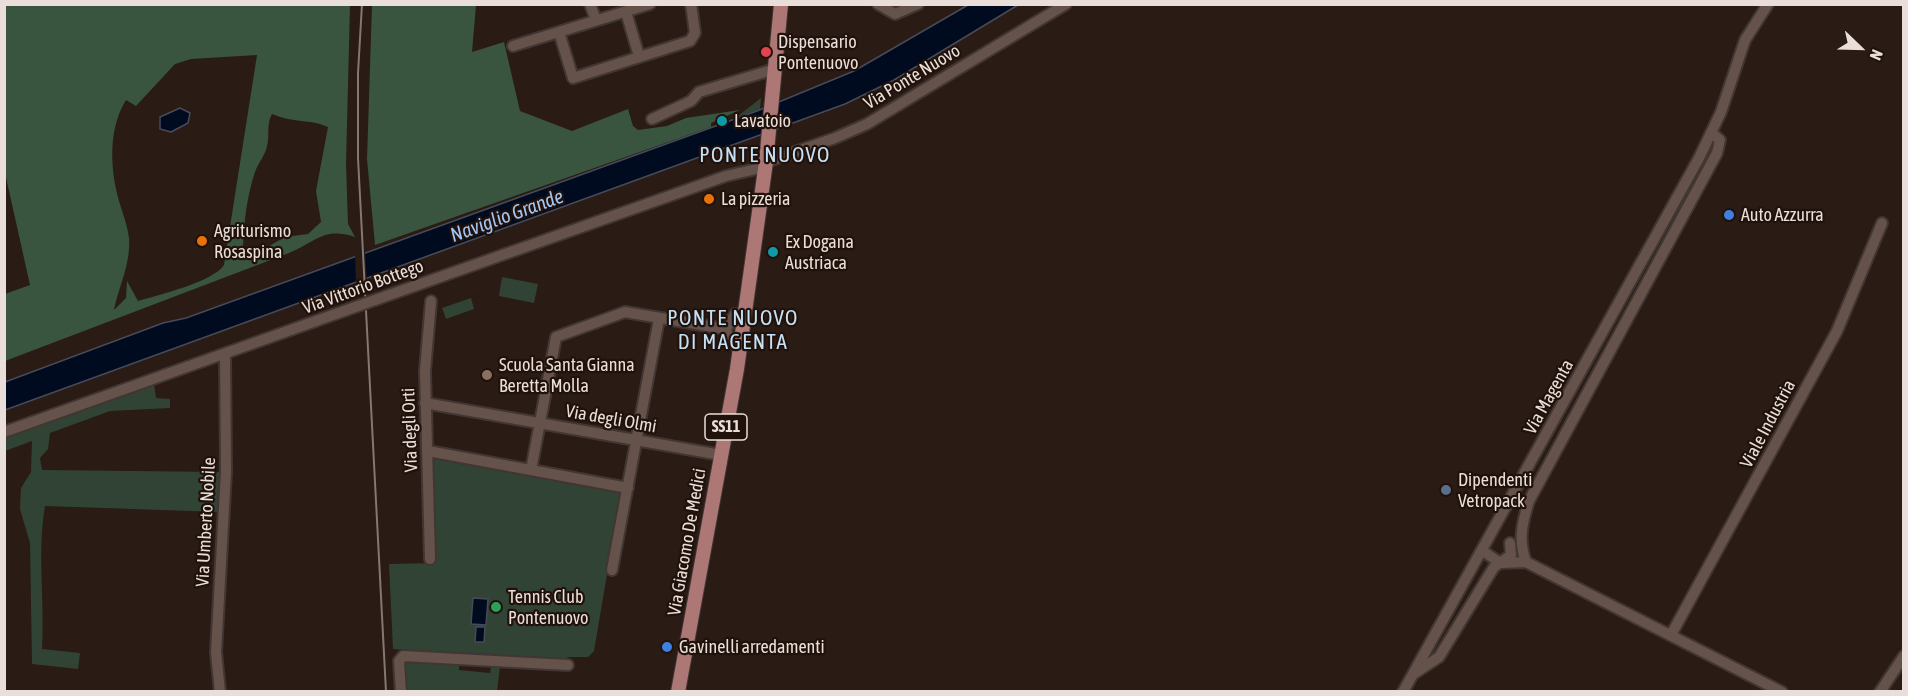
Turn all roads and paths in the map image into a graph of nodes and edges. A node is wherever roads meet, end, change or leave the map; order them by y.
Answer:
1 (590, 4) edge
2 (650, 4) edge
3 (691, 4) edge
4 (781, 4) edge
5 (878, 4) edge
6 (918, 4) edge
7 (1066, 4) edge
8 (1768, 4) edge
9 (626, 12) junction
10 (596, 20) junction
11 (559, 32) junction
12 (513, 46) dead end
13 (639, 56) junction
14 (775, 69) junction
15 (652, 119) dead end
16 (1712, 133) junction
17 (767, 155) junction
18 (1882, 223) dead end
19 (430, 301) dead end
20 (745, 315) junction
21 (659, 319) junction
22 (726, 329) junction
23 (740, 346) junction
24 (225, 354) junction
25 (425, 403) junction
26 (538, 422) junction
27 (4, 432) edge
28 (637, 441) junction
29 (428, 450) junction
30 (721, 455) junction
31 (531, 470) junction
32 (628, 488) junction
33 (1490, 537) junction
34 (1515, 545) junction
35 (1483, 551) junction
36 (430, 559) dead end
37 (1526, 562) junction
38 (1500, 563) junction
39 (612, 570) dead end
40 (1671, 636) junction
41 (1904, 656) edge
42 (568, 665) dead end
43 (1412, 675) junction
44 (220, 692) edge
45 (401, 692) edge
46 (678, 692) edge
47 (1403, 692) edge
48 (1782, 692) edge
49 (1880, 692) edge

1 - 10 street
2 - 9 street
3 - 13 street
4 - 14 main road, SS11
5 - 6 street
7 - 17 street, Via Ponte Nuovo
8 - 16 street, Via Magenta
9 - 10 street
9 - 13 street
10 - 11 street
11 - 12 street
11 - 13 street
14 - 15 street
14 - 17 main road, SS11
16 - 33 street, Via Magenta
16 - 34 street, Via Magenta
17 - 20 main road, Via Giacomo De Medici / SS11
17 - 24 street, Via Vittorio Bottego, bridge
18 - 40 street, Viale Industria
19 - 25 street, Via degli Orti
20 - 22 street
20 - 23 main road, Via Giacomo De Medici / SS11
21 - 22 street
21 - 26 street
21 - 28 street
22 - 23 street
23 - 30 main road, Via Giacomo De Medici / SS11
24 - 27 street, Via Vittorio Bottego
24 - 44 street, Via Umberto Nobile
25 - 26 street, Via degli Olmi
25 - 29 street, Via degli Orti
26 - 28 street, Via degli Olmi
26 - 31 street
28 - 30 street, Via degli Olmi
28 - 32 street
29 - 31 street
29 - 36 street, Via degli Orti
30 - 46 main road, Via Giacomo De Medici / SS11
31 - 32 street
32 - 39 street
33 - 34 street
33 - 35 street, Via Magenta
34 - 37 street
34 - 38 street, Via Magenta
35 - 38 street
35 - 43 street, Via Magenta
37 - 38 street
37 - 40 street
38 - 43 street, Via Magenta
40 - 48 street
41 - 49 street
42 - 45 street
43 - 47 street, Via Magenta

